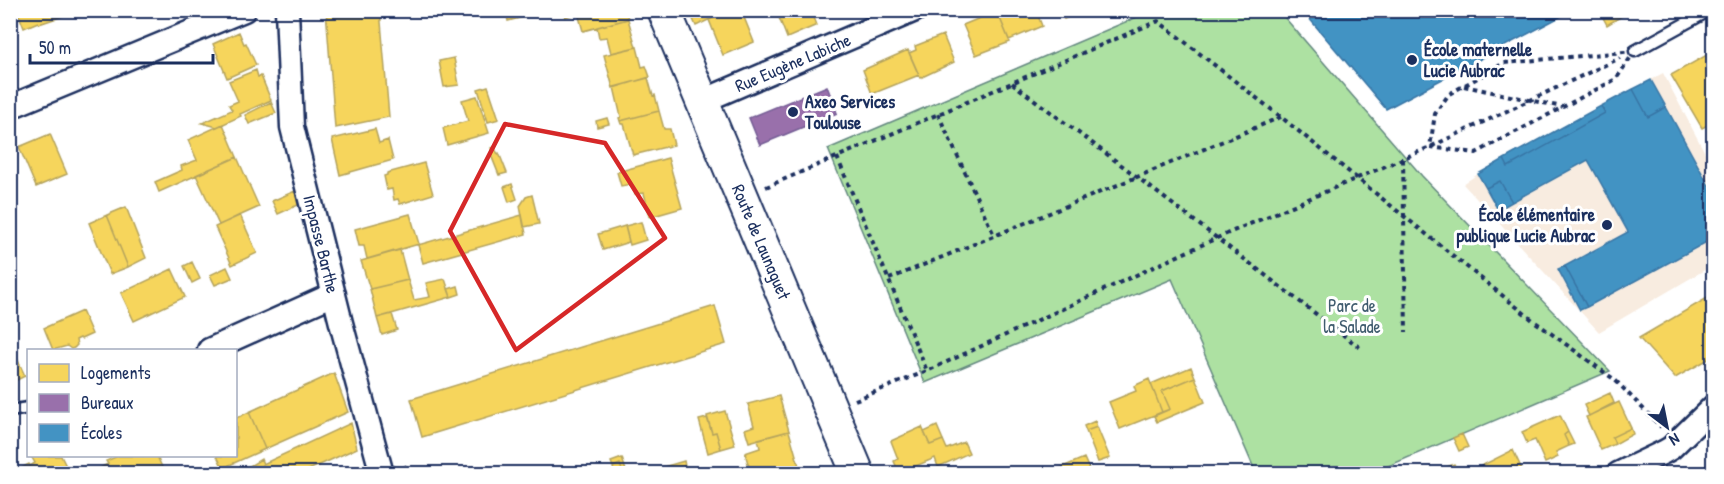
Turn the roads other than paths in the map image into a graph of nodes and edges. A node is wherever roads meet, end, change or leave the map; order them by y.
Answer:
1 (244, 10) edge
2 (286, 10) edge
3 (664, 10) edge
4 (915, 10) edge
5 (1710, 10) edge
6 (1635, 51) road end
7 (703, 101) junction
8 (10, 107) edge
9 (334, 294) junction
10 (213, 349) edge
11 (1713, 406) edge
12 (27, 408) edge
13 (10, 411) edge
14 (382, 474) edge
15 (858, 474) edge
16 (1618, 474) edge

1 - 8 street
2 - 9 street, Impasse Barthe
3 - 7 main road, Route de Launaguet
4 - 7 street, Rue Eugène Labiche
5 - 6 lane
7 - 15 main road, Route de Launaguet
9 - 10 street
9 - 14 street, Impasse Barthe
11 - 16 street
12 - 13 lane

